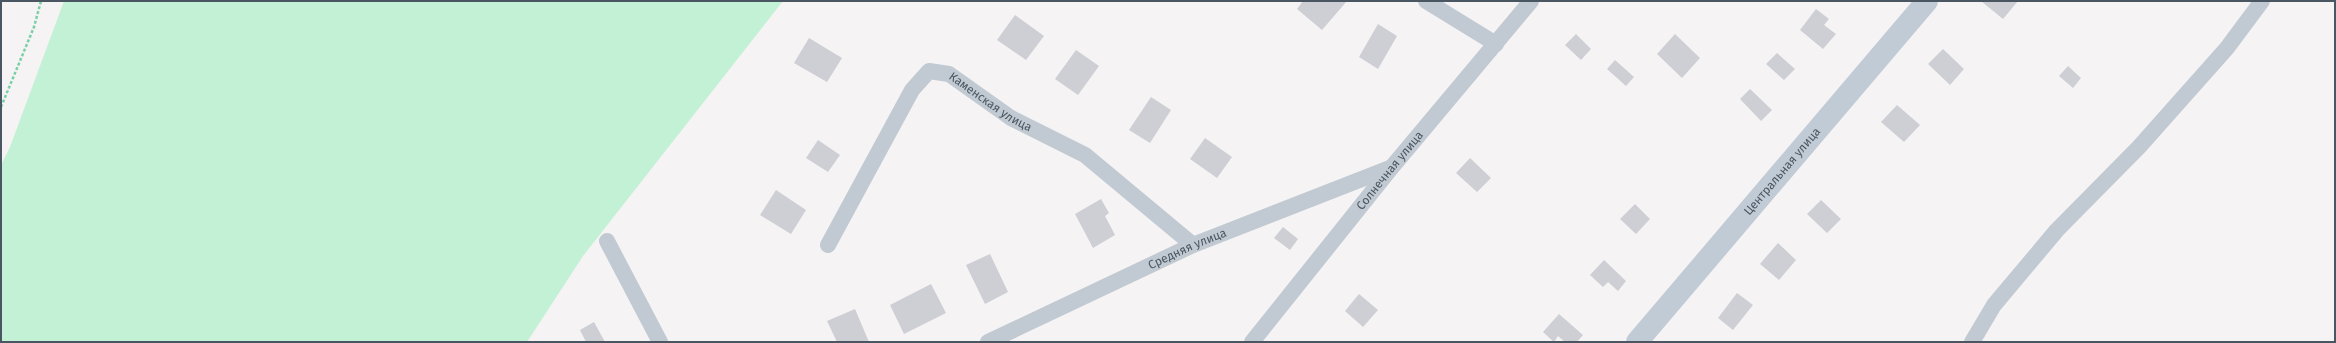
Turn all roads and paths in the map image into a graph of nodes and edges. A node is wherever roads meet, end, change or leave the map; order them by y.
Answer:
1 (41, 1) edge
2 (1426, 1) edge
3 (1531, 1) edge
4 (1927, 1) edge
5 (2262, 1) edge
6 (1496, 44) junction
7 (1, 107) edge
8 (1392, 167) junction
9 (607, 241) dead end
10 (1193, 244) junction
11 (828, 245) dead end
12 (660, 342) edge
13 (988, 342) edge
14 (1252, 342) edge
15 (1637, 342) edge
16 (1972, 342) edge

1 - 7 path
2 - 6 street
3 - 6 street, Солнечная улица
4 - 15 main road, Центральная улица
5 - 16 street
6 - 8 street, Солнечная улица
8 - 10 street, Средняя улица
8 - 14 street, Солнечная улица
9 - 12 street
10 - 11 street, Каменская улица
10 - 13 street, Средняя улица

